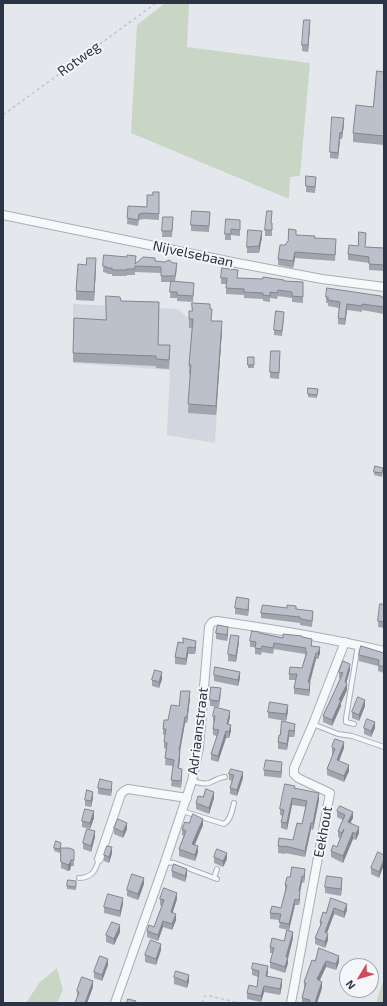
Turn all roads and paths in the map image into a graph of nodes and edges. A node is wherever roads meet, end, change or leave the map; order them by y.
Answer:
1 (156, 3) edge
2 (3, 115) edge
3 (3, 215) edge
4 (384, 287) edge
5 (345, 642) junction
6 (358, 644) junction
7 (384, 651) edge
8 (313, 724) junction
9 (354, 724) dead end
10 (384, 747) edge
11 (225, 777) dead end
12 (192, 781) junction
13 (187, 798) junction
14 (234, 803) dead end
15 (182, 810) junction
16 (100, 859) joint
17 (165, 862) junction
18 (216, 869) dead end
19 (79, 878) dead end
20 (115, 1003) edge
21 (202, 1003) edge
22 (239, 1003) edge
23 (291, 1003) edge

1 - 2 path, Rotweg
3 - 4 street, Nijvelsebaan
5 - 6 street, Adriaanstraat
5 - 8 street, Eekhout
5 - 12 street, Adriaanstraat
6 - 7 street, Adriaanstraat
6 - 9 lane
8 - 10 lane
8 - 23 street, Eekhout
11 - 12 lane
12 - 13 street, Adriaanstraat
13 - 15 street, Adriaanstraat
13 - 16 street
14 - 15 lane
15 - 17 street, Adriaanstraat
16 - 19 lane
17 - 18 lane
17 - 20 street, Adriaanstraat
21 - 22 path

